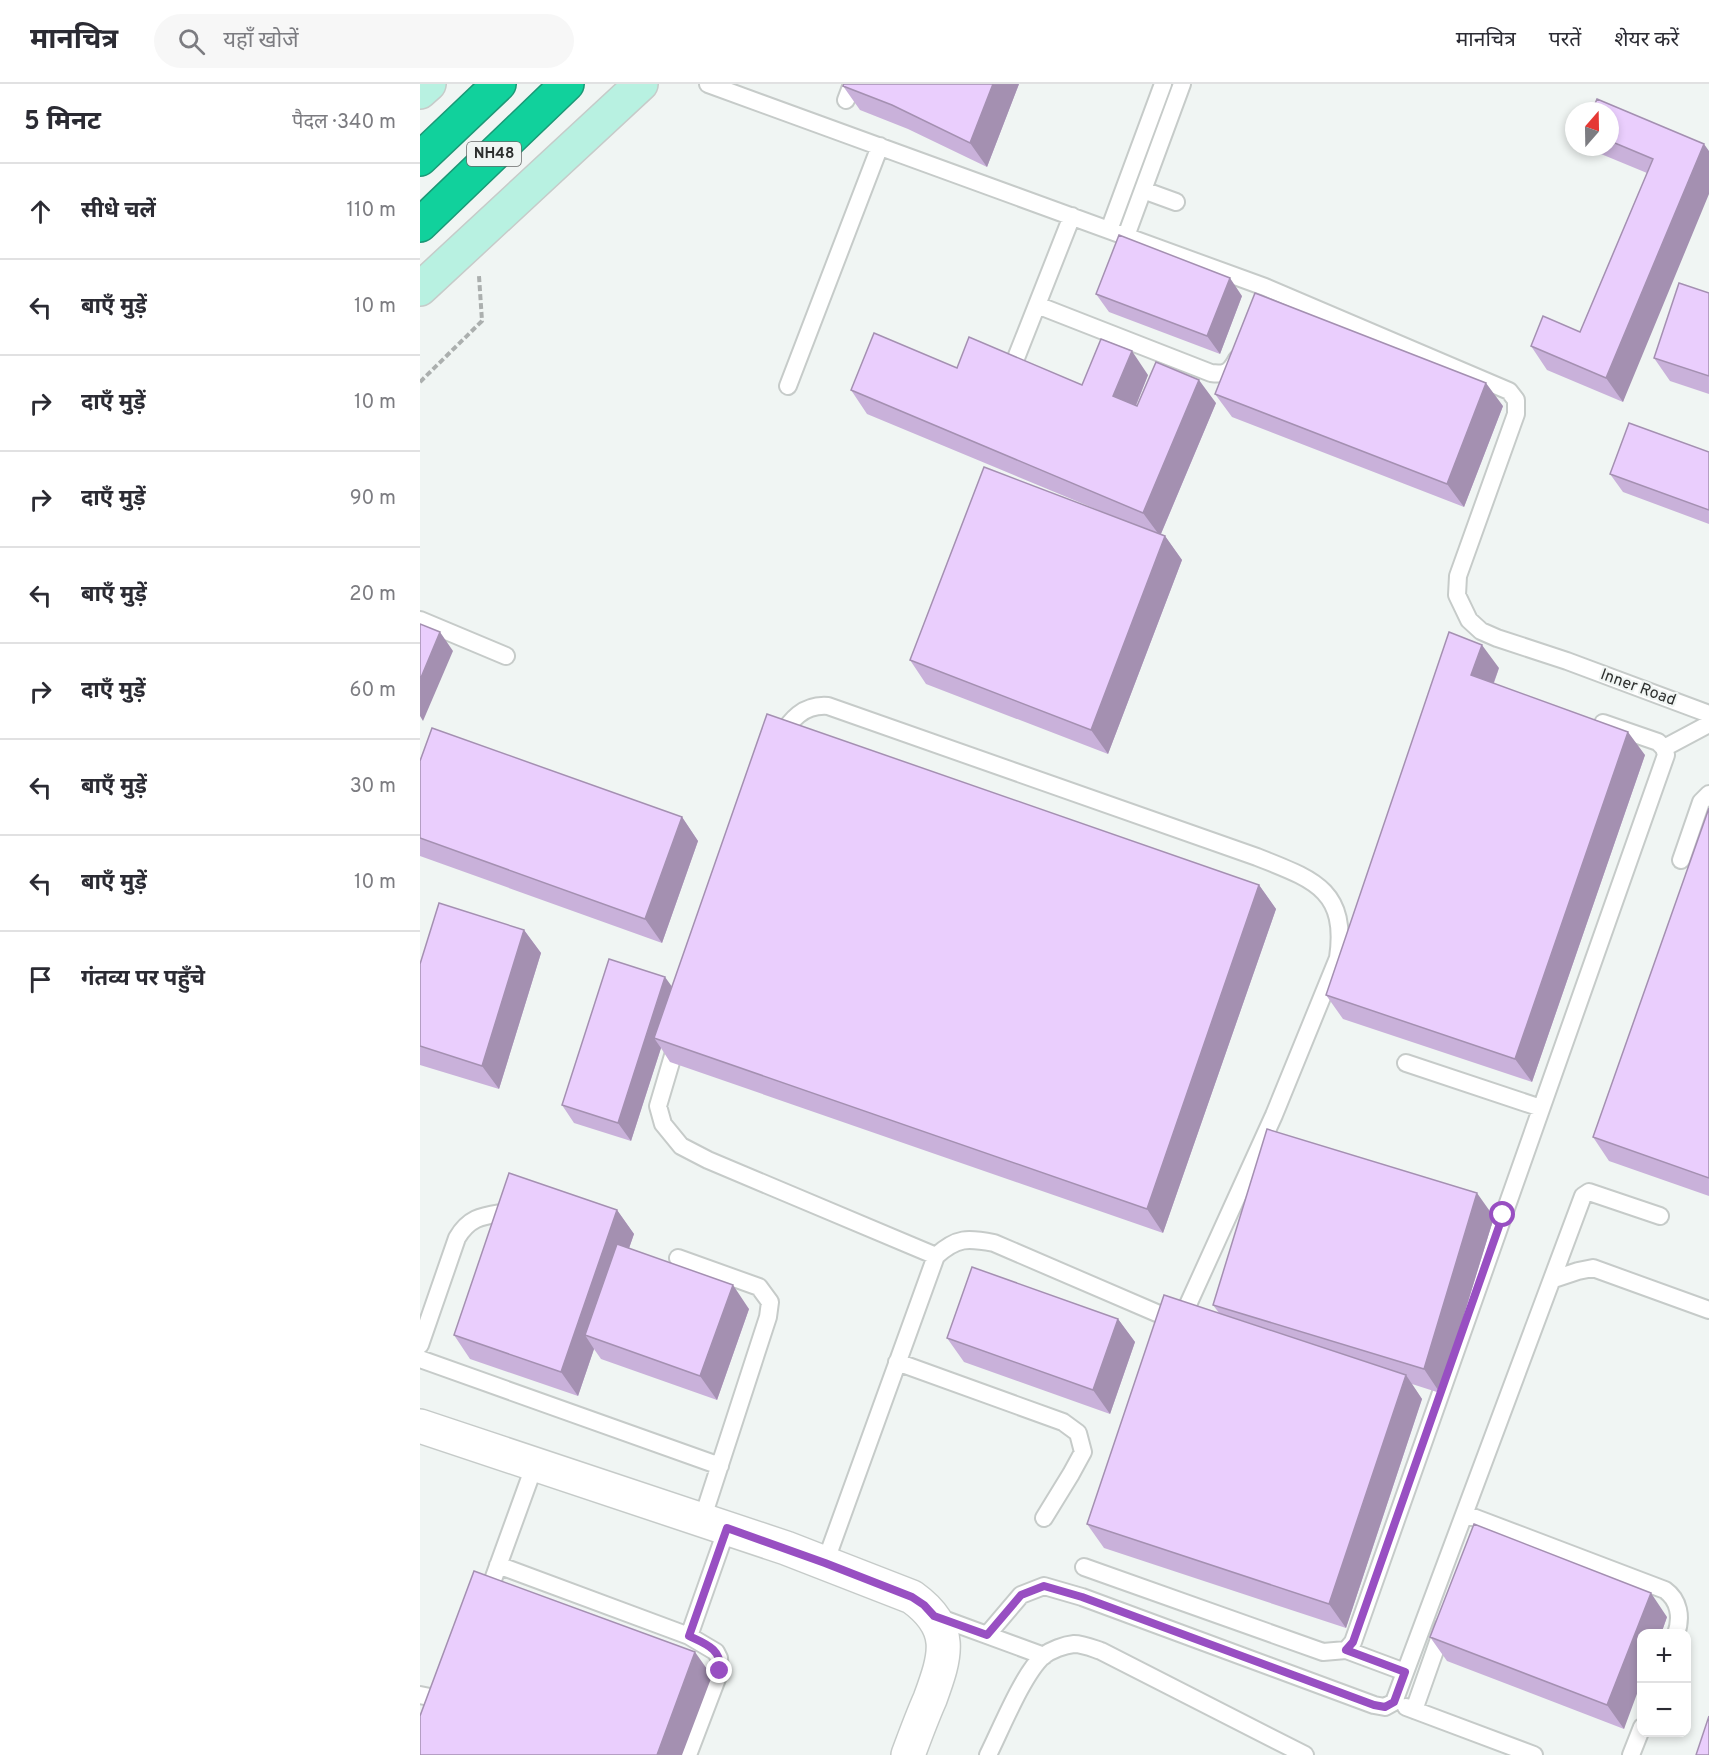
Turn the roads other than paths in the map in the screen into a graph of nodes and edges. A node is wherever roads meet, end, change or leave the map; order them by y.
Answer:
1 (499, 84) edge
2 (567, 84) edge
3 (641, 84) edge
4 (708, 84) edge
5 (852, 84) edge
6 (1163, 84) edge
7 (1182, 84) edge
8 (846, 100) edge
9 (880, 146) junction
10 (420, 159) edge
11 (1143, 190) junction
12 (1176, 202) dead end
13 (1072, 216) junction
14 (420, 225) edge
15 (1109, 230) junction
16 (1126, 236) junction
17 (1265, 287) junction
18 (420, 289) edge
19 (1037, 305) junction
20 (1258, 305) edge
21 (1244, 342) edge
22 (1016, 358) edge
23 (788, 386) dead end
24 (420, 620) edge
25 (507, 656) dead end
26 (1709, 714) edge
27 (1585, 716) edge
28 (1709, 724) edge
29 (1664, 748) junction
30 (773, 752) edge
31 (1709, 794) edge
32 (1681, 860) dead end
33 (682, 1024) edge
34 (1406, 1063) dead end
35 (1541, 1108) junction
36 (507, 1212) edge
37 (1660, 1216) dead end
38 (936, 1256) junction
39 (678, 1258) dead end
40 (1554, 1279) junction
41 (1709, 1310) edge
42 (420, 1345) edge
43 (420, 1359) edge
44 (897, 1362) junction
45 (420, 1426) edge
46 (535, 1464) junction
47 (720, 1466) junction
48 (1465, 1514) junction
49 (1044, 1518) dead end
50 (714, 1524) junction
51 (825, 1563) junction
52 (498, 1565) junction
53 (1084, 1567) dead end
54 (1440, 1580) junction
55 (1458, 1587) edge
56 (1450, 1609) edge
57 (934, 1616) junction
58 (480, 1617) edge
59 (1677, 1629) edge
60 (987, 1635) junction
61 (689, 1636) junction
62 (1346, 1650) junction
63 (1044, 1656) junction
64 (1405, 1672) junction
65 (457, 1680) edge
66 (420, 1695) edge
67 (1394, 1702) junction
68 (1414, 1710) junction
69 (1637, 1737) edge
70 (688, 1755) edge
71 (908, 1755) edge
72 (988, 1755) edge
73 (1305, 1755) edge
74 (1534, 1755) edge
75 (1631, 1755) edge

1 - 10 highway, NH48
2 - 14 highway, NH48
3 - 18 main road
4 - 9 lane, Inner Road
5 - 8 lane
6 - 15 lane
7 - 11 lane
9 - 13 lane, Inner Road
9 - 23 lane
11 - 12 lane
11 - 16 lane
13 - 15 lane, Inner Road
13 - 19 lane
15 - 16 lane, Inner Road
16 - 17 lane, Inner Road
17 - 20 lane
17 - 26 lane, Inner Road
19 - 21 lane
19 - 22 lane
24 - 25 lane
27 - 29 lane
28 - 29 lane
29 - 35 lane
30 - 38 lane
31 - 32 lane
33 - 38 lane
34 - 35 lane
35 - 62 lane
36 - 42 lane
37 - 40 lane
38 - 44 lane
39 - 47 lane
40 - 41 lane
40 - 48 lane
43 - 47 lane
44 - 49 lane
44 - 51 lane
45 - 46 street
46 - 50 street
46 - 52 lane
47 - 50 lane
48 - 54 lane
48 - 59 lane
50 - 51 street
50 - 61 lane
51 - 57 street
52 - 58 lane
52 - 61 lane
53 - 62 lane
54 - 55 lane
54 - 64 lane
56 - 68 lane
57 - 60 lane
57 - 71 street
60 - 63 lane
60 - 67 lane
61 - 70 lane
62 - 64 lane
63 - 72 lane
63 - 73 lane
64 - 67 lane
65 - 66 lane
67 - 68 lane
68 - 74 lane
69 - 75 lane

